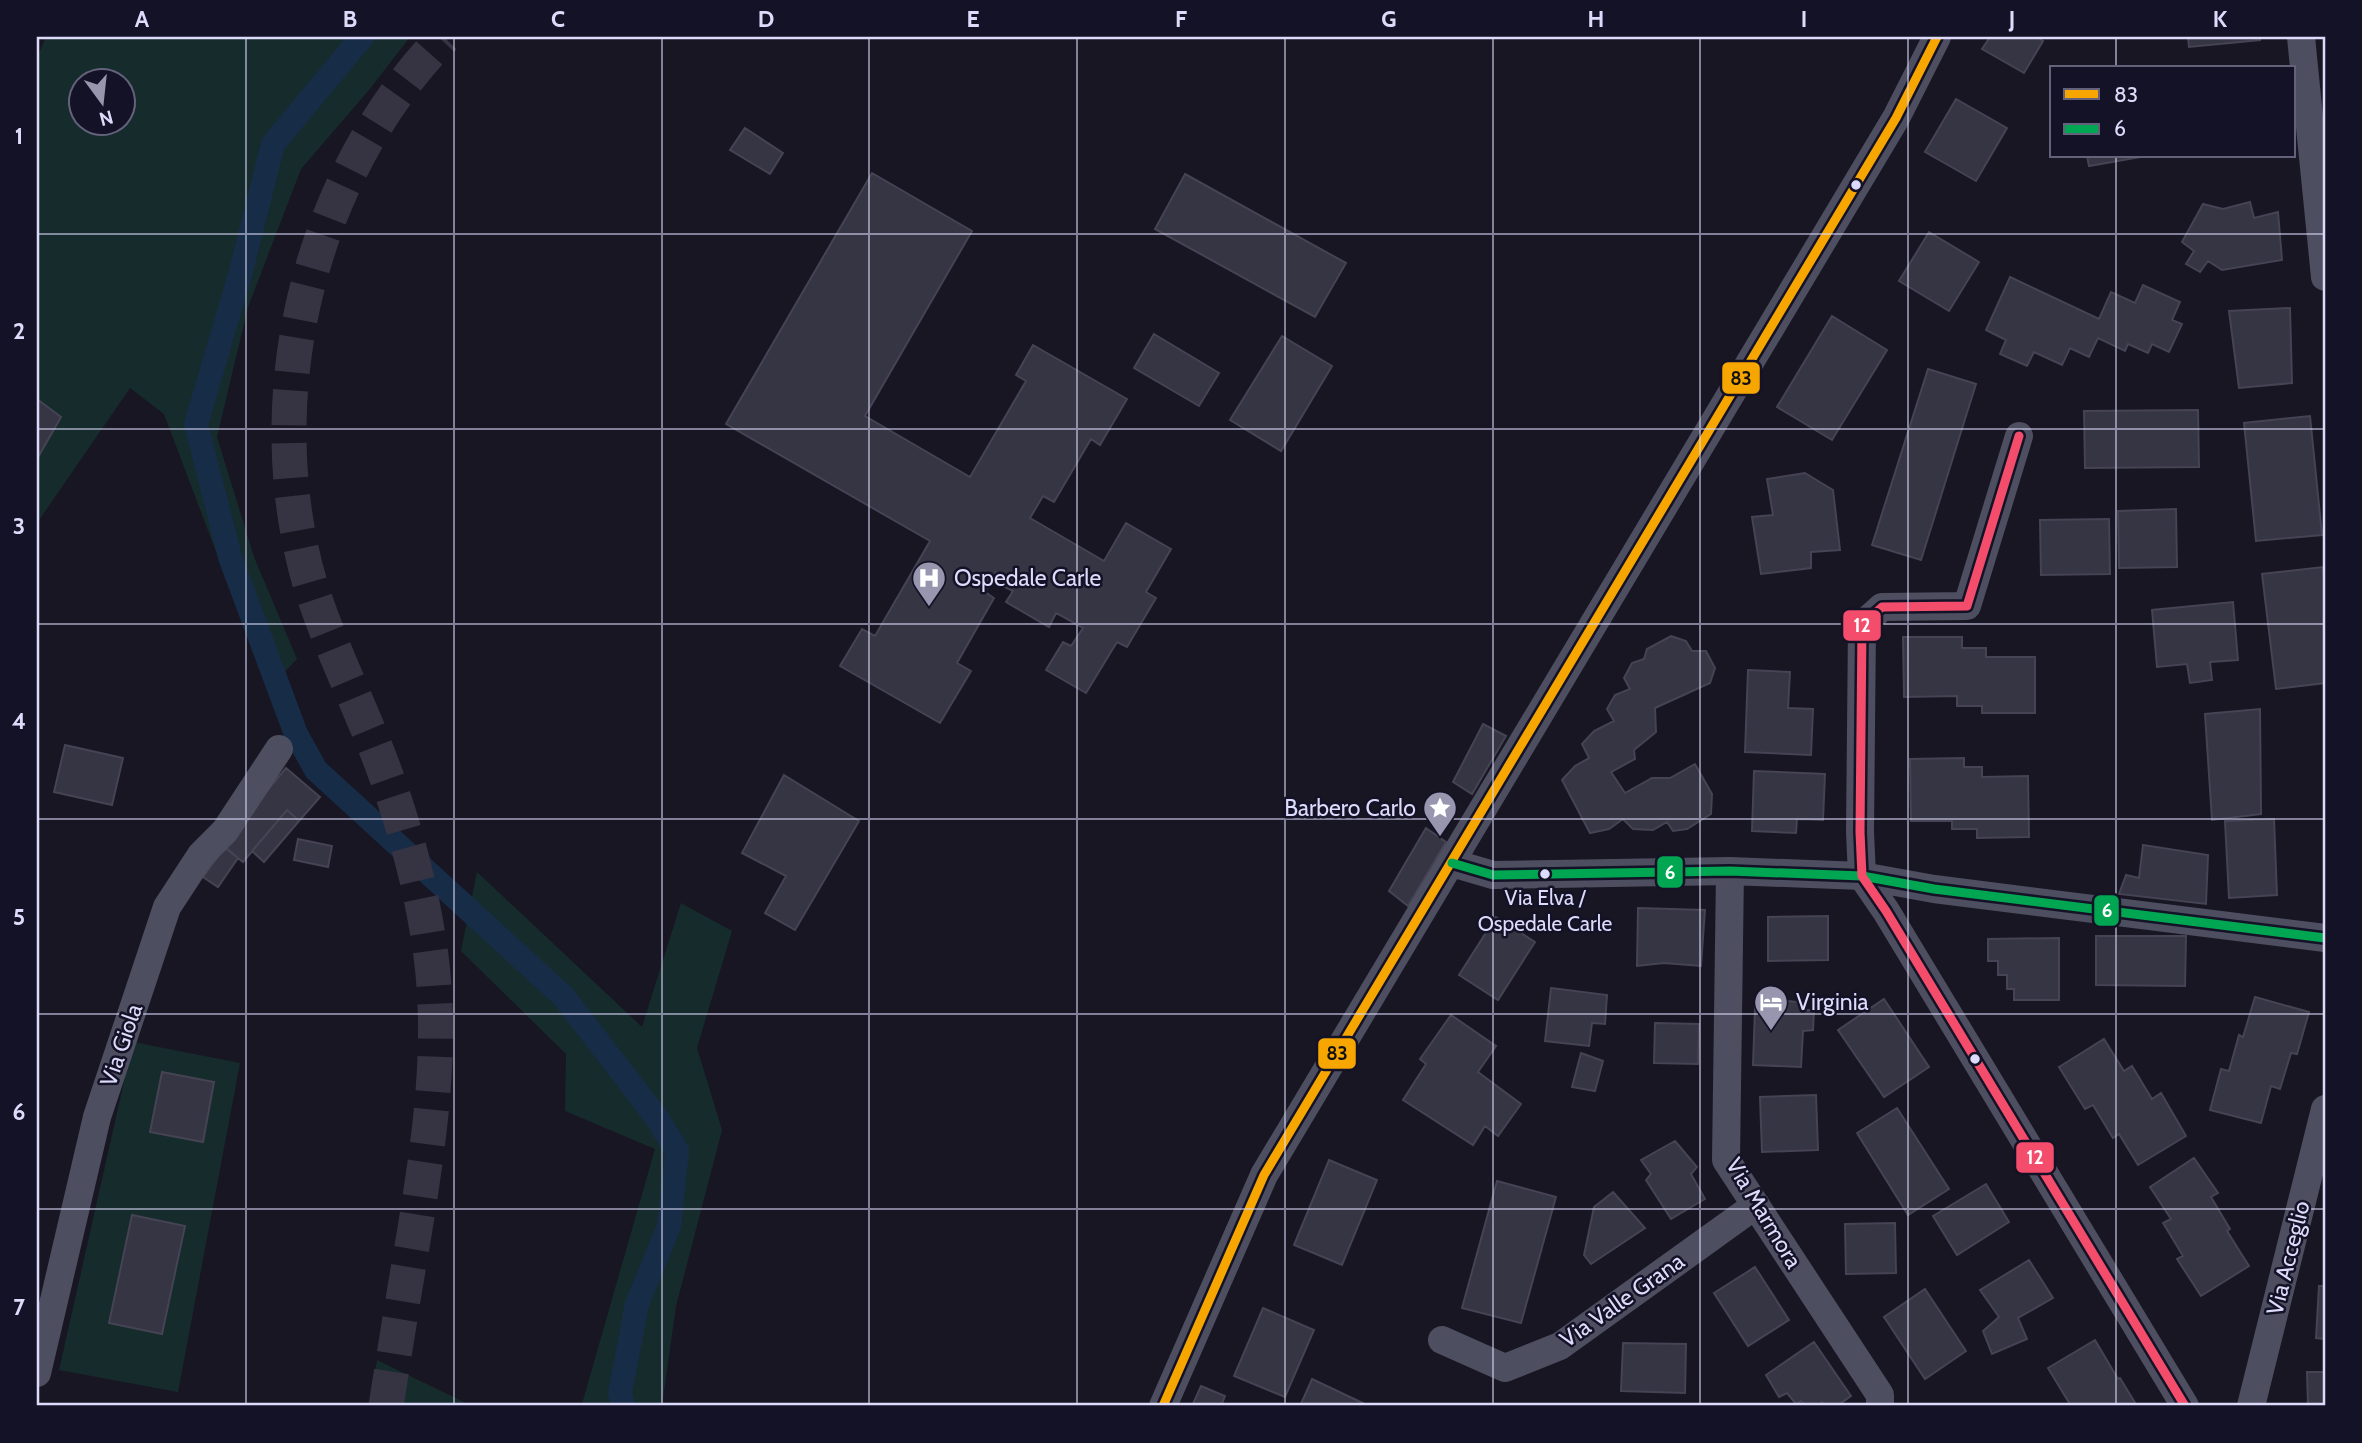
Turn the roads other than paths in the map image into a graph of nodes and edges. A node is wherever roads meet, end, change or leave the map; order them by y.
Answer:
1 (2301, 37) edge
2 (1931, 40) edge
3 (2325, 277) edge
4 (2018, 436) dead end
5 (279, 749) dead end
6 (1452, 863) junction
7 (1730, 871) junction
8 (1862, 876) junction
9 (2325, 937) edge
10 (2325, 1109) edge
11 (1756, 1205) junction
12 (1442, 1340) dead end
13 (37, 1373) edge
14 (1163, 1406) edge
15 (1880, 1406) edge
16 (2185, 1406) edge
17 (2250, 1406) edge

1 - 3 street
2 - 6 street
4 - 8 street
5 - 13 street, Via Giola
6 - 7 street
6 - 14 street
7 - 8 street
7 - 11 street, Via Marmora
8 - 9 street
8 - 16 street
10 - 17 street, Via Acceglio
11 - 12 street, Via Valle Grana
11 - 15 street, Via Marmora

